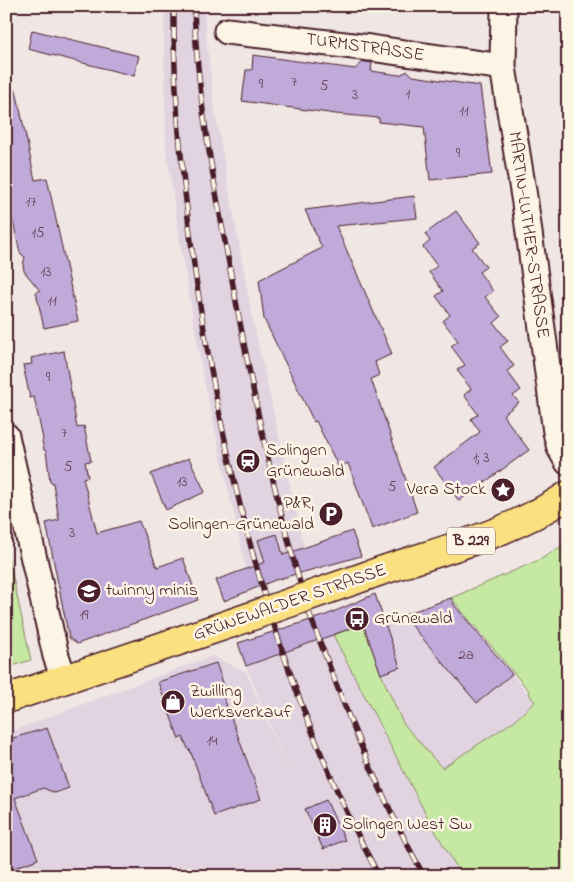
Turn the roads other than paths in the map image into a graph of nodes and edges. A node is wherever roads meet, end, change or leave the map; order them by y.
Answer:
1 (504, 6) edge
2 (227, 31) dead end
3 (503, 67) junction
4 (6, 436) edge
5 (568, 462) edge
6 (568, 495) edge
7 (64, 679) junction
8 (6, 699) edge

1 - 3 street, MARTIN-LUTHER-STRASSE
2 - 3 street, TURMSTRASSE
3 - 5 street, MARTIN-LUTHER-STRASSE
4 - 7 street
6 - 7 main road, GRÜNEWALDER STRASSE / B 229, bridge
7 - 8 main road, GRÜNEWALDER STRASSE / B 229

